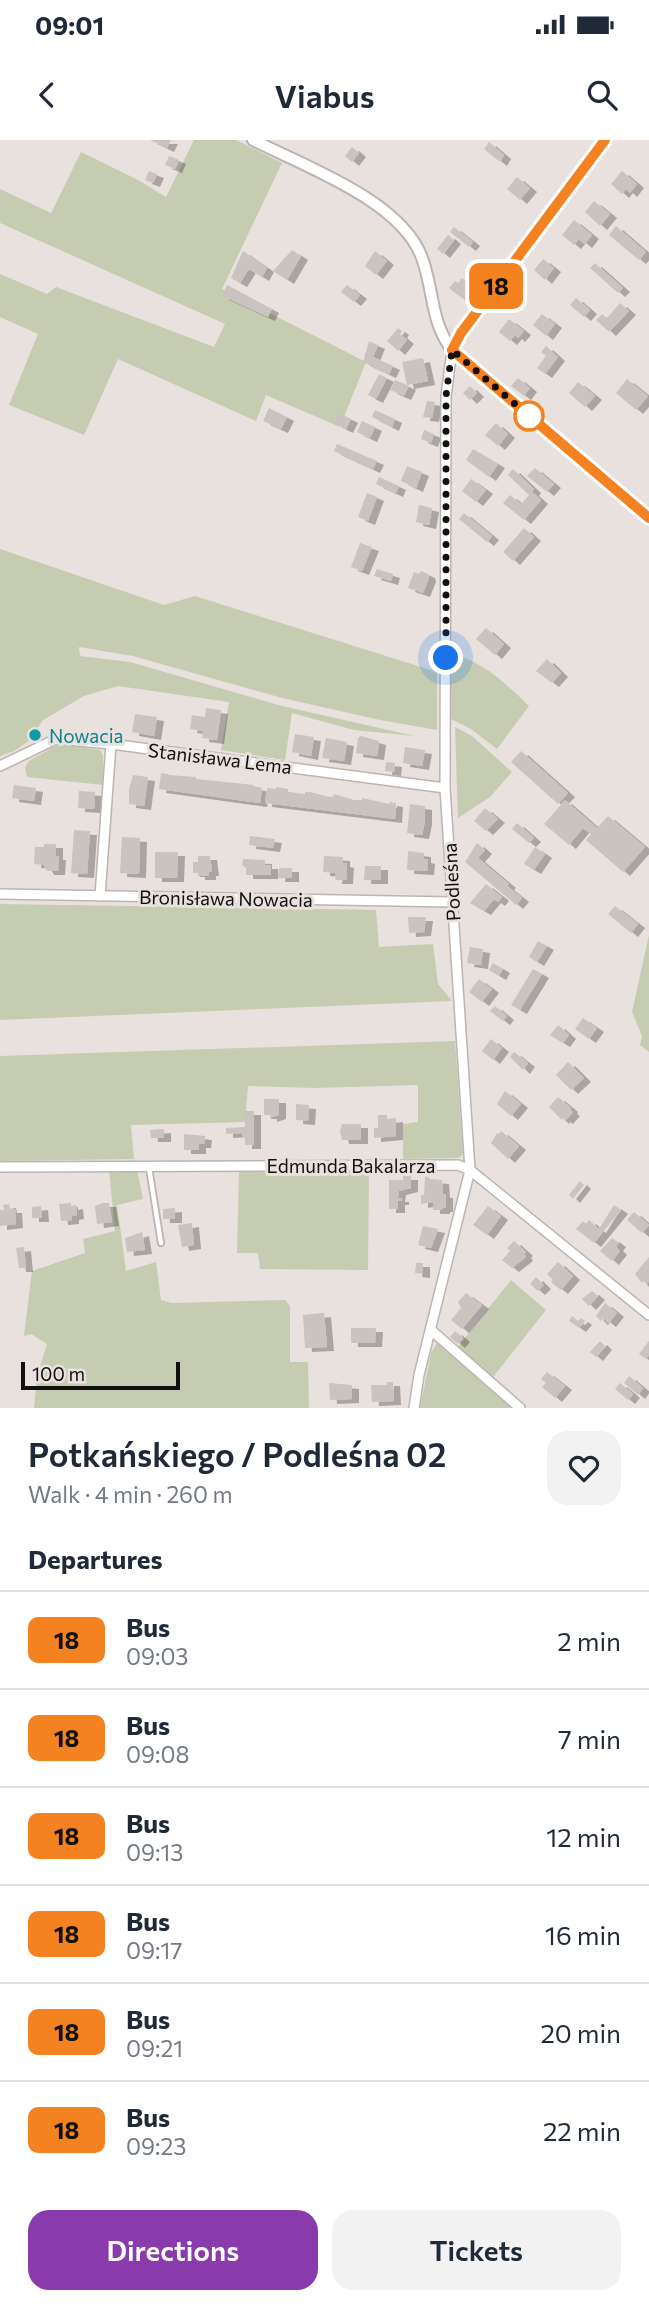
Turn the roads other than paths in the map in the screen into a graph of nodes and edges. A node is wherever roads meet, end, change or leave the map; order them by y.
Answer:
1 (253, 140) edge
2 (605, 140) edge
3 (452, 350) junction
4 (649, 518) edge
5 (111, 744) junction
6 (0, 766) edge
7 (445, 788) junction
8 (0, 894) edge
9 (100, 896) junction
10 (452, 902) junction
11 (148, 1165) junction
12 (0, 1167) edge
13 (470, 1170) junction
14 (162, 1243) dead end
15 (649, 1315) edge
16 (431, 1330) junction
17 (414, 1408) edge
18 (520, 1408) edge

1 - 3 street
2 - 3 street
3 - 4 street
3 - 7 street, Podleśna
5 - 6 street, Stanisława Lema
5 - 7 street, Stanisława Lema
5 - 9 street
7 - 10 street, Podleśna
8 - 9 street, Bronisława Nowacia
9 - 10 street, Bronisława Nowacia
10 - 13 street, Podleśna
11 - 12 street, Edmunda Bakalarza
11 - 13 street, Edmunda Bakalarza
11 - 14 lane
13 - 15 street
13 - 16 street, Podleśna
16 - 17 street, Podleśna
16 - 18 street

